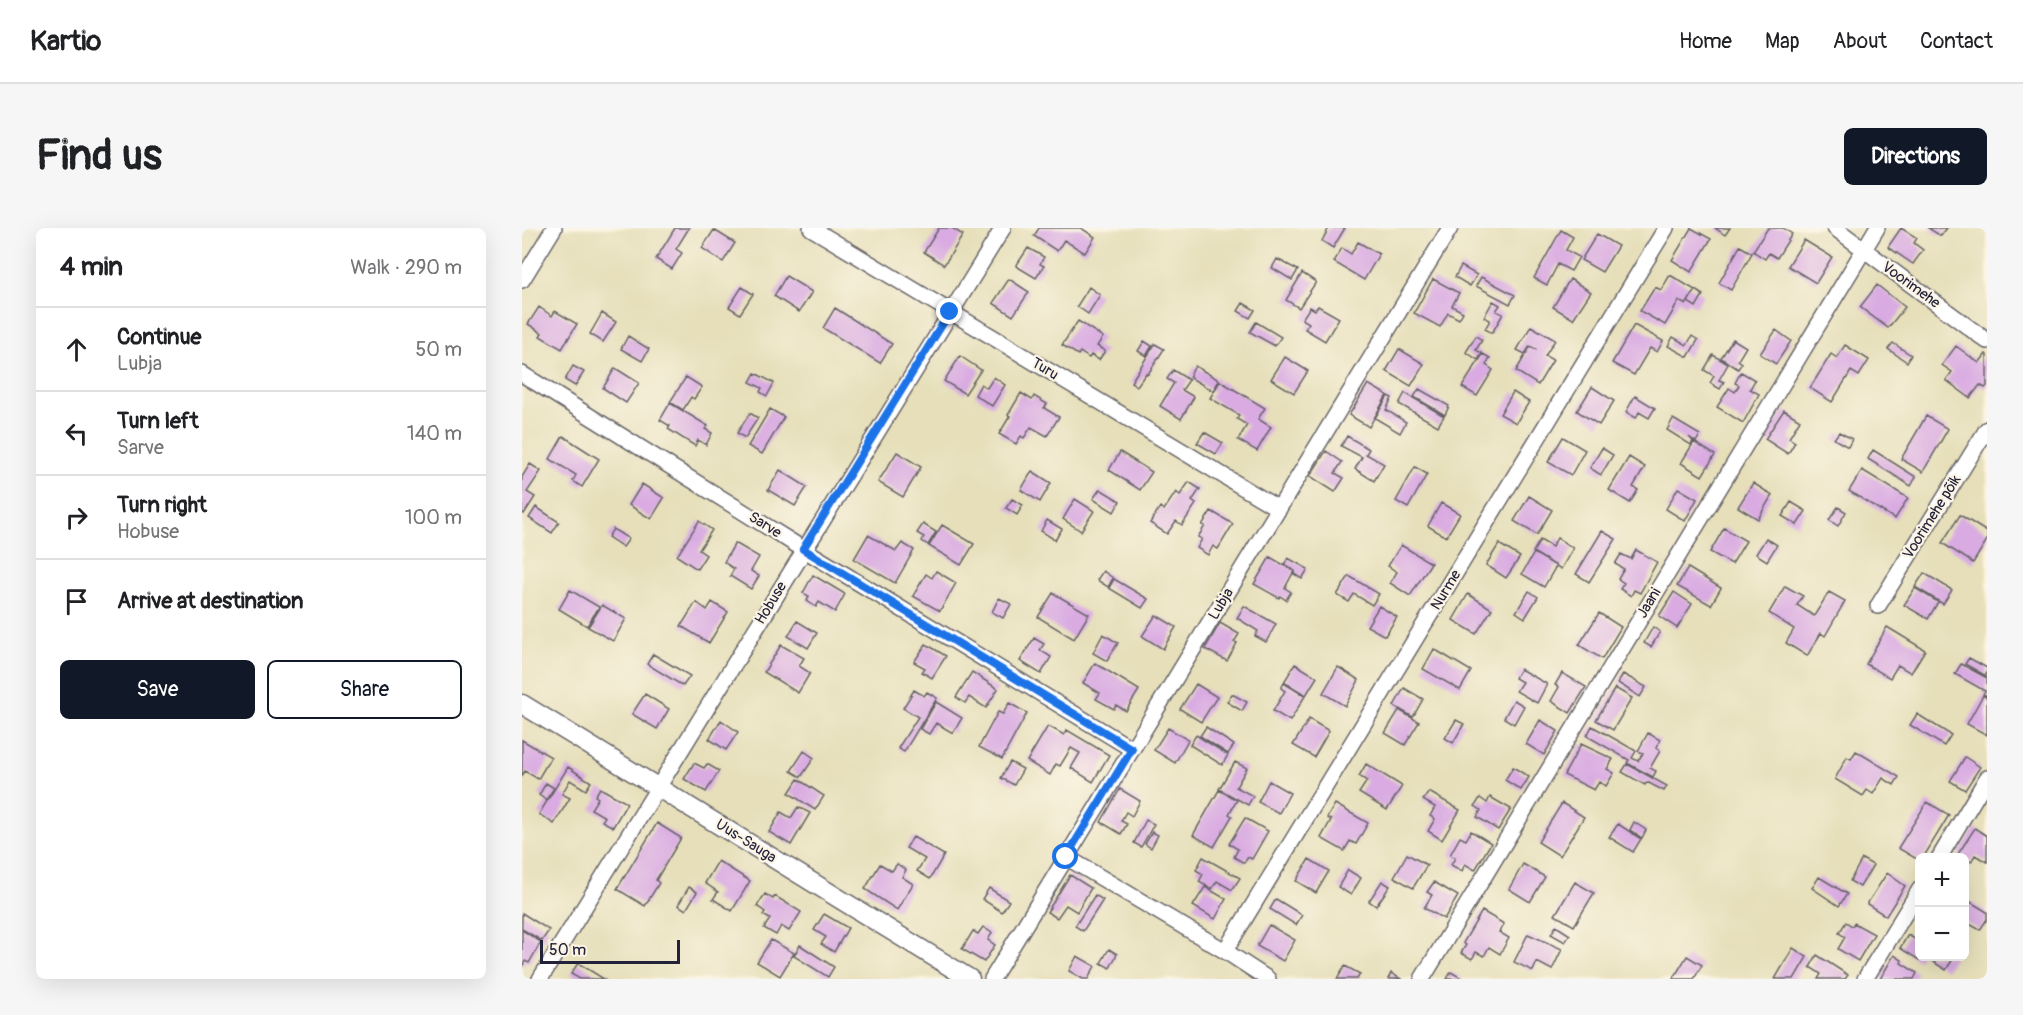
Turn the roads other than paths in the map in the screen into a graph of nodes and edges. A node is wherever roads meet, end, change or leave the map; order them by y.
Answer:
1 (554, 228) edge
2 (811, 228) edge
3 (1003, 228) edge
4 (1450, 228) edge
5 (1666, 228) edge
6 (1835, 228) edge
7 (1877, 228) edge
8 (1863, 250) junction
9 (522, 280) edge
10 (950, 312) junction
11 (1987, 341) edge
12 (522, 374) edge
13 (1987, 429) edge
14 (1279, 509) junction
15 (803, 549) junction
16 (1878, 606) dead end
17 (522, 704) edge
18 (1132, 749) junction
19 (1987, 778) edge
20 (659, 787) junction
21 (1942, 853) edge
22 (1066, 857) junction
23 (1915, 897) edge
24 (1225, 951) junction
25 (540, 979) edge
26 (970, 979) edge
27 (992, 979) edge
28 (1268, 979) edge
29 (1422, 979) edge
30 (1865, 979) edge

1 - 9 street
2 - 10 street, Turu
3 - 10 street, Hobuse
4 - 14 street, Lubja
5 - 24 street, Nurme
6 - 8 street, Voorimehe
7 - 8 street, Jaani
8 - 11 street, Voorimehe
8 - 29 street, Jaani
10 - 14 street, Turu
10 - 15 street, Hobuse
12 - 15 street, Sarve
13 - 16 street, Voorimehe põik
14 - 18 street, Lubja
15 - 18 street, Sarve
15 - 20 street, Hobuse
17 - 20 street, Uus-Sauga
18 - 22 street, Lubja
19 - 21 street
20 - 25 street, Hobuse
20 - 26 street, Uus-Sauga
22 - 24 street
22 - 27 street, Lubja
23 - 30 street
24 - 28 street

